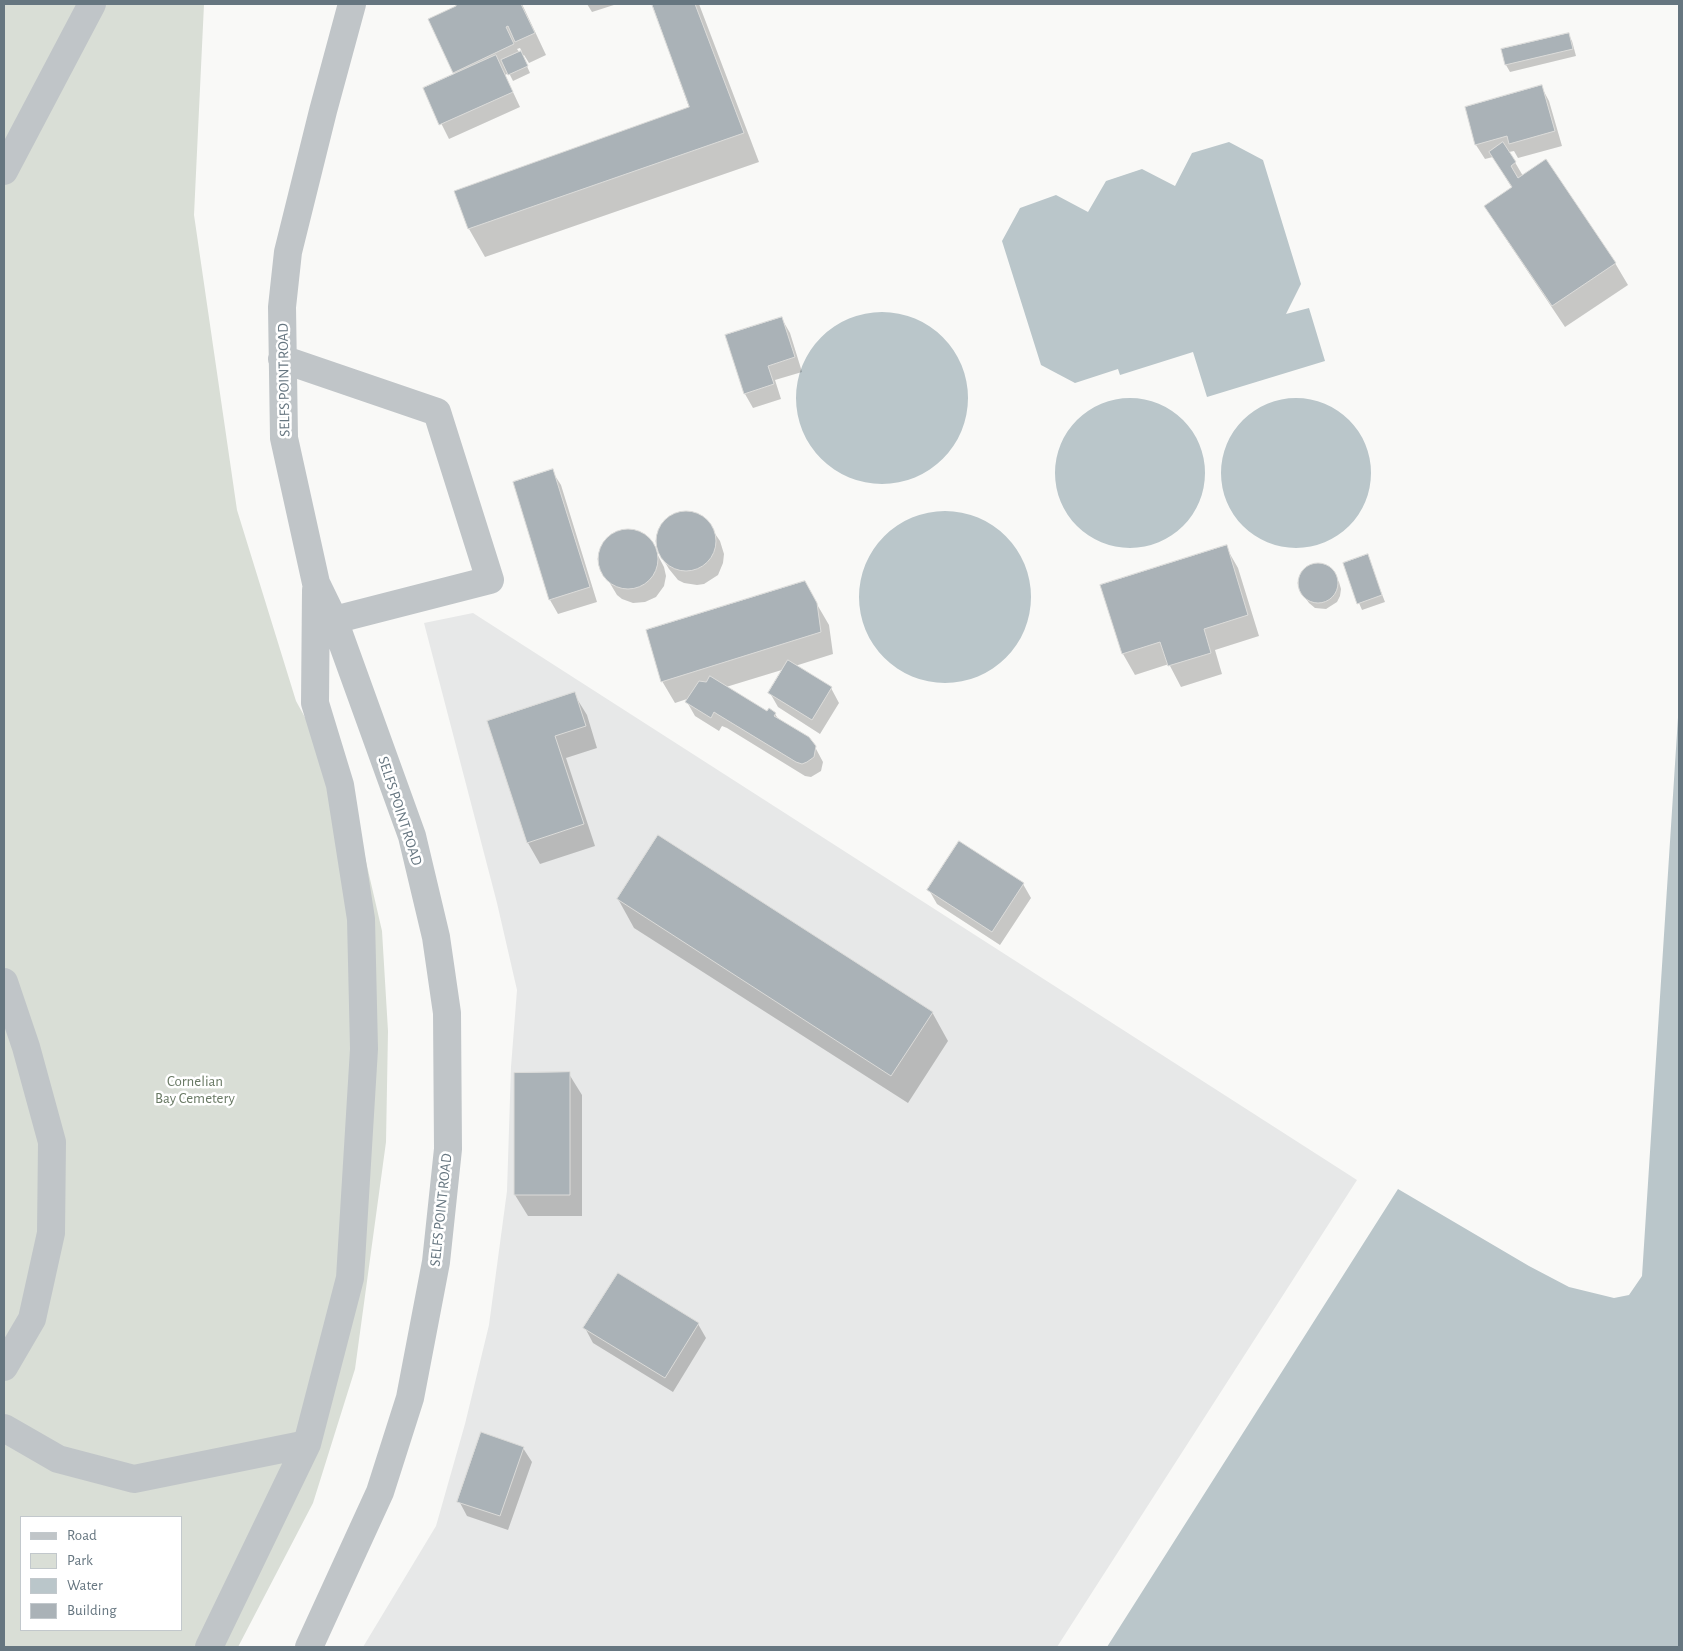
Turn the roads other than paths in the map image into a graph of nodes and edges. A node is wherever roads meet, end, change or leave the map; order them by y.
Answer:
1 (92, 4) edge
2 (352, 4) edge
3 (4, 171) edge
4 (282, 359) junction
5 (316, 583) junction
6 (334, 620) junction
7 (4, 982) edge
8 (4, 1367) edge
9 (4, 1428) edge
10 (307, 1444) junction
11 (209, 1647) edge
12 (308, 1647) edge

1 - 3 street
2 - 4 street, SELFS POINT ROAD
4 - 5 street, SELFS POINT ROAD
4 - 6 street
5 - 6 street, SELFS POINT ROAD
5 - 10 street
6 - 12 street, SELFS POINT ROAD
7 - 8 street
9 - 10 street
10 - 11 street

